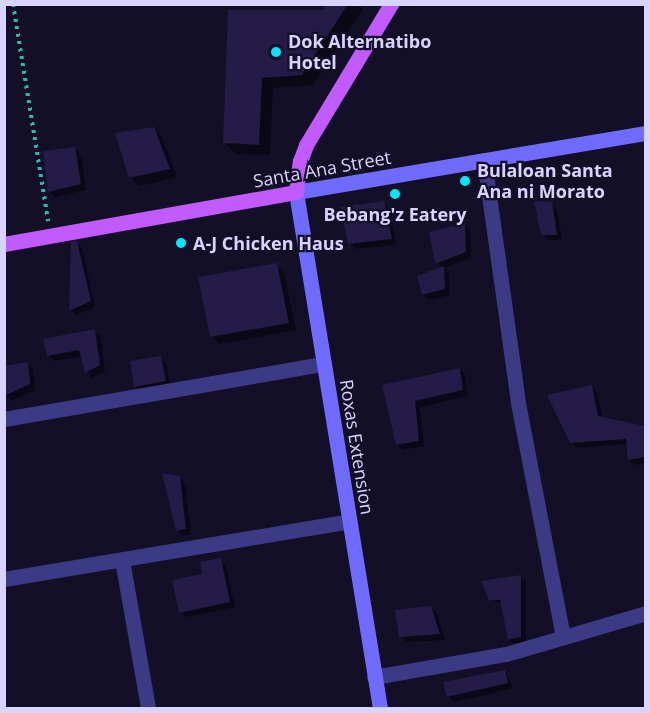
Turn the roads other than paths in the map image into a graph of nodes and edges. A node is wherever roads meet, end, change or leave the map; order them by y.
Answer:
1 (391, 4) edge
2 (645, 133) edge
3 (484, 160) junction
4 (296, 192) junction
5 (4, 244) edge
6 (324, 364) junction
7 (4, 419) edge
8 (349, 521) junction
9 (122, 560) junction
10 (4, 579) edge
11 (645, 613) edge
12 (563, 637) junction
13 (375, 677) junction
14 (148, 708) edge
15 (380, 708) edge

1 - 4 main road
2 - 3 main road, Santa Ana Street
3 - 4 main road, Santa Ana Street
3 - 12 street
4 - 5 main road, Santa Ana Street
4 - 6 main road, Roxas Extension
6 - 7 street
6 - 8 main road, Roxas Extension
8 - 9 street
8 - 13 main road, Roxas Extension
9 - 10 street
9 - 14 street
11 - 12 street
12 - 13 street
13 - 15 main road, Roxas Extension

